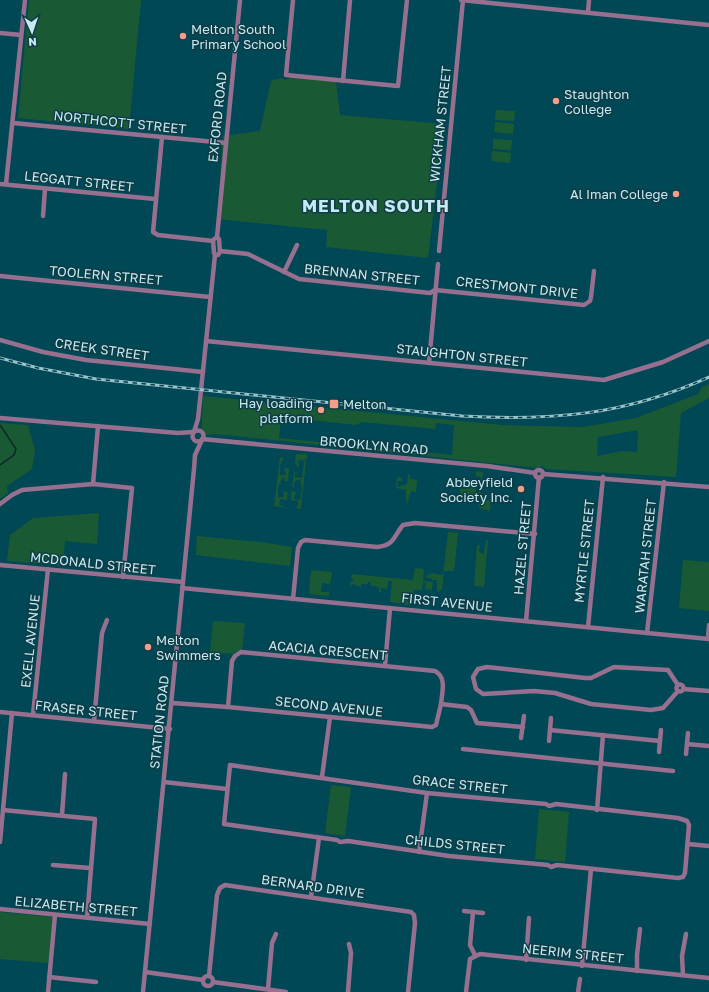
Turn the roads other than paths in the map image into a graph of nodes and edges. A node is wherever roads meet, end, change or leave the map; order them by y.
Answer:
1 (25, 0) edge
2 (240, 0) edge
3 (293, 0) edge
4 (350, 0) edge
5 (407, 0) edge
6 (462, 0) edge
7 (589, 0) edge
8 (588, 12) junction
9 (709, 24) edge
10 (0, 33) edge
11 (21, 35) junction
12 (343, 81) junction
13 (13, 123) junction
14 (162, 137) junction
15 (226, 143) junction
16 (0, 184) edge
17 (6, 184) junction
18 (45, 189) junction
19 (155, 199) junction
20 (43, 216) dead end
21 (217, 237) junction
22 (213, 241) junction
23 (297, 245) dead end
24 (220, 251) junction
25 (439, 251) dead end
26 (215, 255) junction
27 (438, 264) dead end
28 (594, 271) dead end
29 (284, 272) junction
30 (0, 276) edge
31 (435, 290) junction
32 (210, 297) junction
33 (0, 340) edge
34 (206, 341) junction
35 (709, 341) edge
36 (429, 363) junction
37 (203, 372) junction
38 (0, 418) edge
39 (198, 419) junction
40 (98, 426) junction
41 (194, 432) junction
42 (178, 433) junction
43 (202, 436) junction
44 (192, 438) junction
45 (195, 455) junction
46 (541, 476) junction
47 (603, 477) junction
48 (664, 482) junction
49 (92, 484) junction
50 (709, 487) edge
51 (0, 504) edge
52 (535, 534) junction
53 (0, 565) edge
54 (48, 569) junction
55 (123, 577) junction
56 (183, 582) junction
57 (182, 588) junction
58 (293, 599) junction
59 (390, 608) junction
60 (107, 620) dead end
61 (526, 621) junction
62 (709, 626) edge
63 (588, 627) junction
64 (647, 633) junction
65 (708, 639) edge
66 (385, 666) junction
67 (678, 685) junction
68 (683, 689) junction
69 (678, 691) junction
70 (709, 691) edge
71 (172, 703) junction
72 (441, 704) junction
73 (228, 707) junction
74 (0, 712) edge
75 (12, 713) junction
76 (33, 716) junction
77 (524, 716) dead end
78 (330, 717) junction
79 (551, 718) dead end
80 (94, 722) junction
81 (523, 727) junction
82 (170, 729) junction
83 (550, 730) junction
84 (661, 730) dead end
85 (688, 732) dead end
86 (603, 735) junction
87 (522, 738) dead end
88 (549, 741) dead end
89 (660, 741) junction
90 (687, 744) junction
91 (709, 746) edge
92 (463, 749) dead end
93 (659, 752) dead end
94 (686, 754) dead end
95 (601, 764) junction
96 (673, 771) dead end
97 (66, 774) dead end
98 (322, 777) junction
99 (164, 782) junction
100 (227, 789) junction
101 (427, 793) junction
102 (3, 810) junction
103 (596, 810) junction
104 (62, 815) junction
105 (319, 838) junction
106 (0, 842) edge
107 (688, 844) junction
108 (709, 846) edge
109 (419, 852) junction
110 (53, 865) dead end
111 (90, 868) junction
112 (591, 869) junction
113 (310, 897) junction
114 (0, 909) edge
115 (464, 911) dead end
116 (473, 912) junction
117 (483, 913) dead end
118 (55, 915) junction
119 (87, 918) junction
120 (529, 918) dead end
121 (150, 924) junction
122 (640, 929) dead end
123 (276, 934) dead end
124 (686, 934) dead end
125 (349, 944) dead end
126 (475, 955) junction
127 (526, 960) junction
128 (582, 966) junction
129 (637, 971) junction
130 (145, 972) junction
131 (683, 975) junction
132 (208, 976) junction
133 (49, 977) junction
134 (709, 978) edge
135 (580, 979) dead end
136 (203, 980) junction
137 (96, 982) dead end
138 (213, 982) junction
139 (209, 986) junction
140 (268, 989) junction
141 (48, 992) edge
142 (143, 992) edge
143 (208, 992) edge
144 (286, 992) edge
145 (348, 992) edge
146 (408, 992) edge
147 (466, 992) edge
148 (578, 992) edge

1 - 11 street
2 - 15 street, EXFORD ROAD
3 - 12 street
4 - 12 street
5 - 12 street
6 - 8 street
6 - 25 street, WICKHAM STREET
7 - 8 street
8 - 9 street
10 - 11 street
11 - 13 street
13 - 14 street, NORTHCOTT STREET
13 - 17 street
14 - 15 street, NORTHCOTT STREET
14 - 19 street
15 - 21 street, EXFORD ROAD
16 - 17 street, LEGGATT STREET
17 - 18 street, LEGGATT STREET
18 - 19 street, LEGGATT STREET
18 - 20 street
19 - 22 street
21 - 22 street
21 - 24 street, EXFORD ROAD
22 - 26 street
23 - 29 street
24 - 26 street
24 - 29 street, BRENNAN STREET
26 - 32 street
27 - 31 street
28 - 31 street, CRESTMONT DRIVE
29 - 31 street, BRENNAN STREET
30 - 32 street, TOOLERN STREET
31 - 36 street
32 - 34 street
33 - 37 street, CREEK STREET
34 - 36 street, STAUGHTON STREET
34 - 37 street
35 - 36 street, STAUGHTON STREET
37 - 39 street
38 - 40 street
39 - 41 street
39 - 43 street
40 - 42 street
40 - 49 street
41 - 42 street
41 - 43 street
41 - 44 street, STATION ROAD
42 - 44 street
43 - 44 street
43 - 45 street, STATION ROAD
43 - 46 street, BROOKLYN ROAD
44 - 45 street, STATION ROAD
45 - 56 street, STATION ROAD
46 - 47 street
46 - 52 street, HAZEL STREET
47 - 48 street
47 - 63 street, MYRTLE STREET
48 - 50 street
48 - 64 street, WARATAH STREET
49 - 51 street
49 - 55 street
52 - 58 street
52 - 61 street, HAZEL STREET
53 - 54 street, MCDONALD STREET
54 - 55 street, MCDONALD STREET
54 - 76 street, EXELL AVENUE
55 - 56 street, MCDONALD STREET
56 - 57 street, STATION ROAD
57 - 58 street, FIRST AVENUE
57 - 71 street, STATION ROAD
58 - 59 street, FIRST AVENUE
59 - 61 street, FIRST AVENUE
59 - 66 street
60 - 80 street
61 - 63 street, FIRST AVENUE
62 - 65 street
63 - 64 street, FIRST AVENUE
64 - 65 street, FIRST AVENUE
66 - 72 street, ACACIA CRESCENT
66 - 73 street, ACACIA CRESCENT
67 - 68 street
67 - 69 street
67 - 69 street
68 - 69 street
68 - 70 street
71 - 73 street, SECOND AVENUE
71 - 82 street, STATION ROAD
72 - 78 street, SECOND AVENUE
72 - 81 street
73 - 78 street, SECOND AVENUE
74 - 75 street, FRASER STREET
75 - 76 street, FRASER STREET
75 - 102 street
76 - 80 street, FRASER STREET
77 - 81 street
78 - 98 street
79 - 83 street
80 - 82 street, FRASER STREET
81 - 87 street
82 - 99 street, STATION ROAD
83 - 86 street
83 - 88 street
84 - 89 street
85 - 90 street
86 - 89 street
86 - 95 street
89 - 93 street
90 - 91 street
90 - 94 street
92 - 95 street
95 - 96 street
95 - 103 street
97 - 104 street
98 - 100 street, GRACE STREET
98 - 101 street, GRACE STREET
99 - 100 street
99 - 121 street, STATION ROAD
100 - 105 street, CHILDS STREET
101 - 103 street, GRACE STREET
101 - 109 street
102 - 104 street
102 - 106 street
103 - 107 street, GRACE STREET
104 - 111 street
105 - 109 street, CHILDS STREET
105 - 113 street
107 - 108 street
107 - 112 street, CHILDS STREET
109 - 112 street, CHILDS STREET
110 - 111 street
111 - 119 street
112 - 128 street
113 - 132 street, BERNARD DRIVE
113 - 146 street, BERNARD DRIVE
114 - 118 street, ELIZABETH STREET
115 - 116 street
116 - 117 street
116 - 126 street
118 - 119 street, ELIZABETH STREET
118 - 133 street
119 - 121 street, ELIZABETH STREET
120 - 127 street
121 - 130 street, STATION ROAD
122 - 129 street
123 - 140 street
124 - 131 street
125 - 145 street
126 - 127 street, NEERIM STREET
126 - 147 street
127 - 128 street, NEERIM STREET
128 - 129 street, NEERIM STREET
129 - 131 street, NEERIM STREET
130 - 136 street
130 - 142 street, STATION ROAD
131 - 134 street, NEERIM STREET
132 - 136 street
132 - 138 street
133 - 137 street
133 - 141 street
135 - 148 street
136 - 139 street
138 - 139 street
138 - 140 street
139 - 143 street
140 - 144 street

